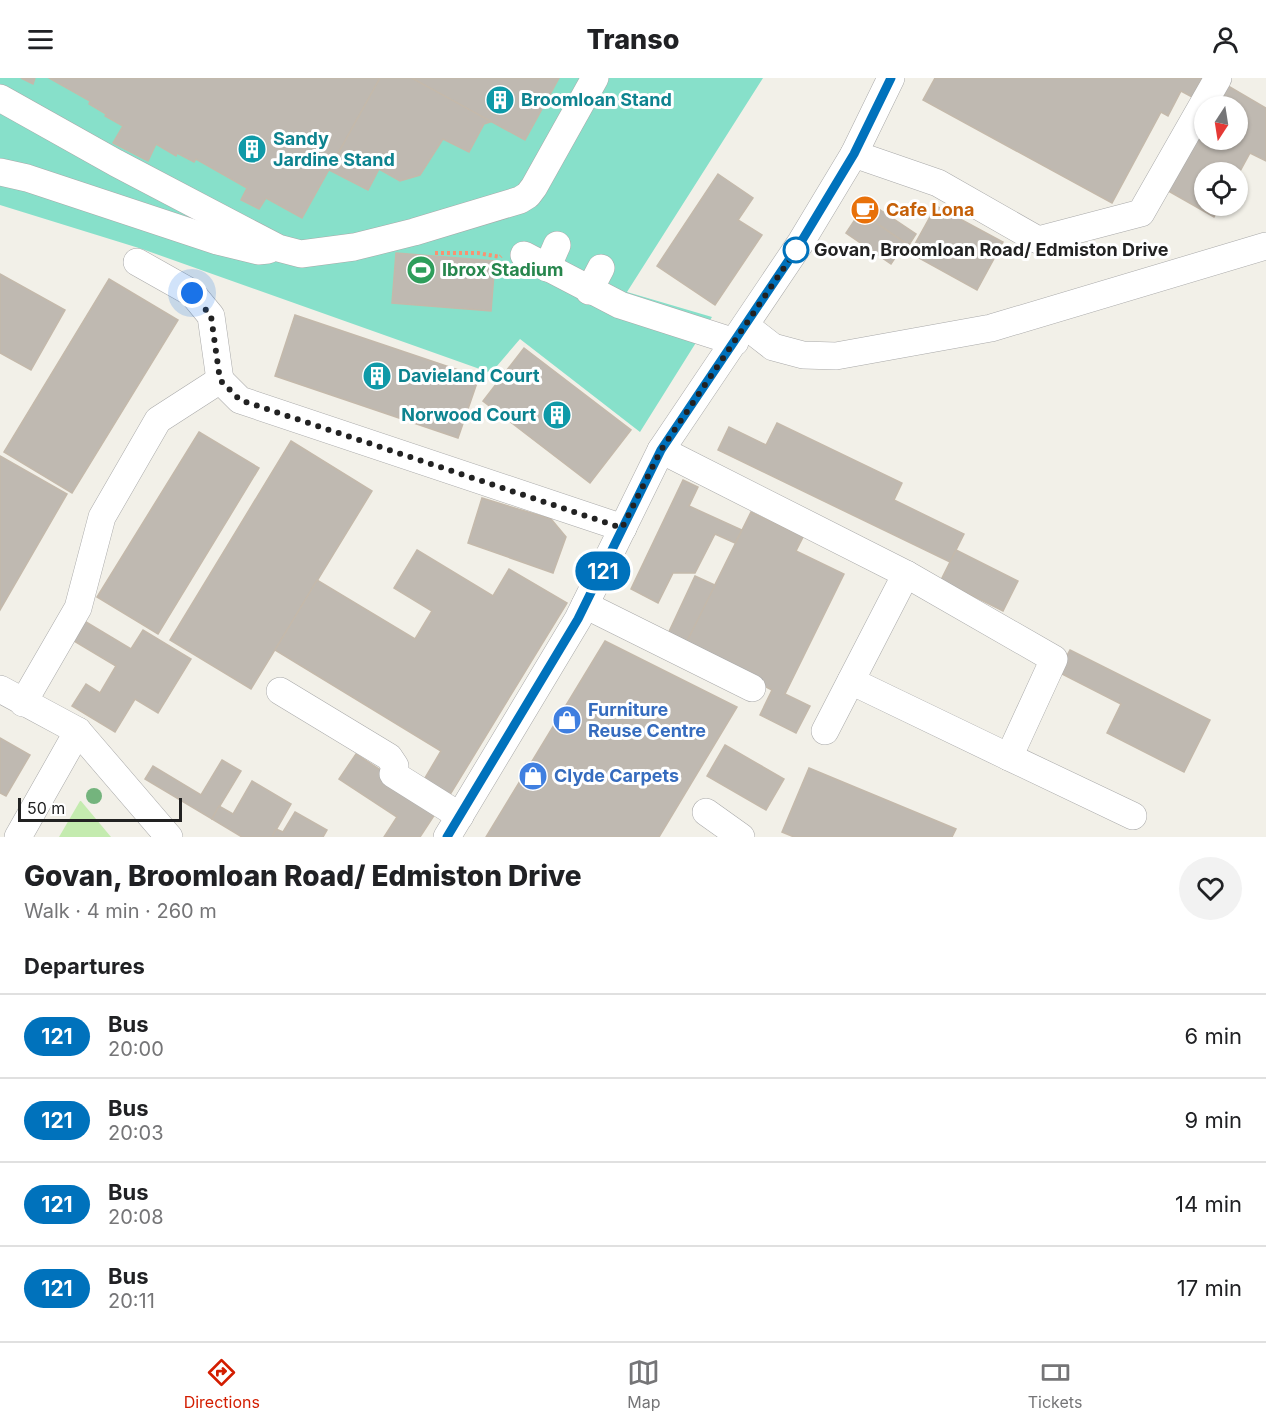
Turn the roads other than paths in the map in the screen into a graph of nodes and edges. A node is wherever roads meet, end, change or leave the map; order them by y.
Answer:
1 (595, 78) edge
2 (891, 78) edge
3 (1218, 78) edge
4 (0, 98) edge
5 (854, 154) junction
6 (0, 172) edge
7 (1266, 246) edge
8 (278, 248) junction
9 (533, 255) road end
10 (137, 262) dead end
11 (740, 334) junction
12 (220, 380) junction
13 (661, 450) junction
14 (622, 528) junction
15 (906, 574) junction
16 (585, 605) junction
17 (851, 681) junction
18 (752, 688) dead end
19 (0, 689) edge
20 (280, 691) dead end
21 (23, 703) junction
22 (78, 731) junction
23 (825, 731) dead end
24 (1009, 757) junction
25 (706, 812) dead end
26 (1133, 816) dead end
27 (454, 827) edge
28 (18, 837) edge
29 (169, 837) edge
30 (741, 837) edge

1 - 8 street
2 - 5 street
3 - 5 street
4 - 8 street
5 - 11 street
6 - 8 street
7 - 11 street
9 - 11 street
10 - 12 street
11 - 13 street
12 - 14 street
12 - 21 street
13 - 14 street
13 - 15 street
14 - 16 street
15 - 17 street
15 - 24 street
16 - 18 street
16 - 27 street
17 - 23 street
17 - 24 street
19 - 21 street
20 - 27 street
21 - 22 street
22 - 28 street
22 - 29 street
24 - 26 street
25 - 30 street

